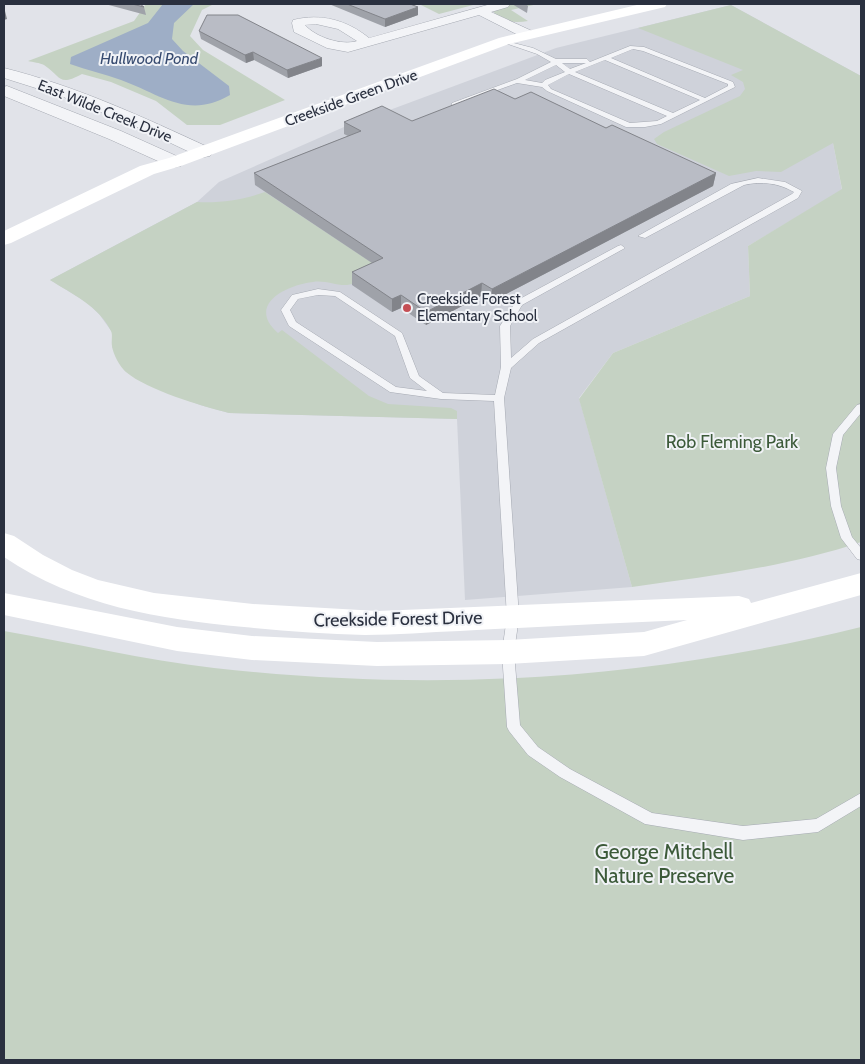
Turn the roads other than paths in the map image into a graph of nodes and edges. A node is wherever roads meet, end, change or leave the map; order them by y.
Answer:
1 (504, 4) edge
2 (612, 4) edge
3 (660, 4) edge
4 (478, 10) junction
5 (456, 16) junction
6 (472, 24) dead end
7 (488, 33) dead end
8 (527, 34) junction
9 (504, 41) junction
10 (366, 42) junction
11 (540, 53) junction
12 (604, 57) junction
13 (557, 61) junction
14 (594, 61) junction
15 (569, 72) junction
16 (4, 73) edge
17 (516, 81) junction
18 (544, 85) junction
19 (4, 90) edge
20 (493, 90) junction
21 (502, 94) edge
22 (705, 100) junction
23 (454, 104) edge
24 (672, 116) junction
25 (204, 152) junction
26 (176, 162) junction
27 (642, 236) dead end
28 (4, 239) edge
29 (621, 248) dead end
30 (4, 251) edge
31 (506, 367) junction
32 (441, 396) junction
33 (499, 398) junction
34 (861, 408) edge
35 (4, 542) edge
36 (861, 556) edge
37 (861, 584) edge
38 (4, 604) edge
39 (778, 606) junction
40 (513, 617) junction
41 (508, 652) junction
42 (861, 799) edge

1 - 4 street
2 - 8 main road, Creekside Green Drive
3 - 8 main road, Creekside Green Drive
4 - 5 street
4 - 8 street
5 - 6 street
5 - 10 street
7 - 9 street
8 - 9 main road, Creekside Green Drive
8 - 11 lane
9 - 11 lane
9 - 25 main road, Creekside Green Drive
10 - 10 street
11 - 13 lane
12 - 14 lane
12 - 22 lane
12 - 22 lane
13 - 14 lane
13 - 15 lane
13 - 17 lane
14 - 15 lane
15 - 18 lane
15 - 24 lane
16 - 25 street, East Wilde Creek Drive
17 - 18 lane
17 - 20 lane
18 - 24 lane
19 - 26 street, East Wilde Creek Drive
20 - 21 lane
20 - 23 lane
22 - 24 lane
25 - 26 main road, Creekside Green Drive
26 - 28 main road, Creekside Green Drive
26 - 30 main road, Creekside Green Drive
27 - 31 lane
29 - 31 lane
31 - 33 lane
32 - 32 lane
32 - 33 lane
33 - 40 lane
34 - 36 lane
35 - 40 main road, Creekside Forest Drive
37 - 39 main road, Creekside Forest Drive
38 - 41 main road, Creekside Forest Drive
39 - 40 main road, Creekside Forest Drive
39 - 41 main road, Creekside Forest Drive
40 - 41 lane
41 - 42 lane

